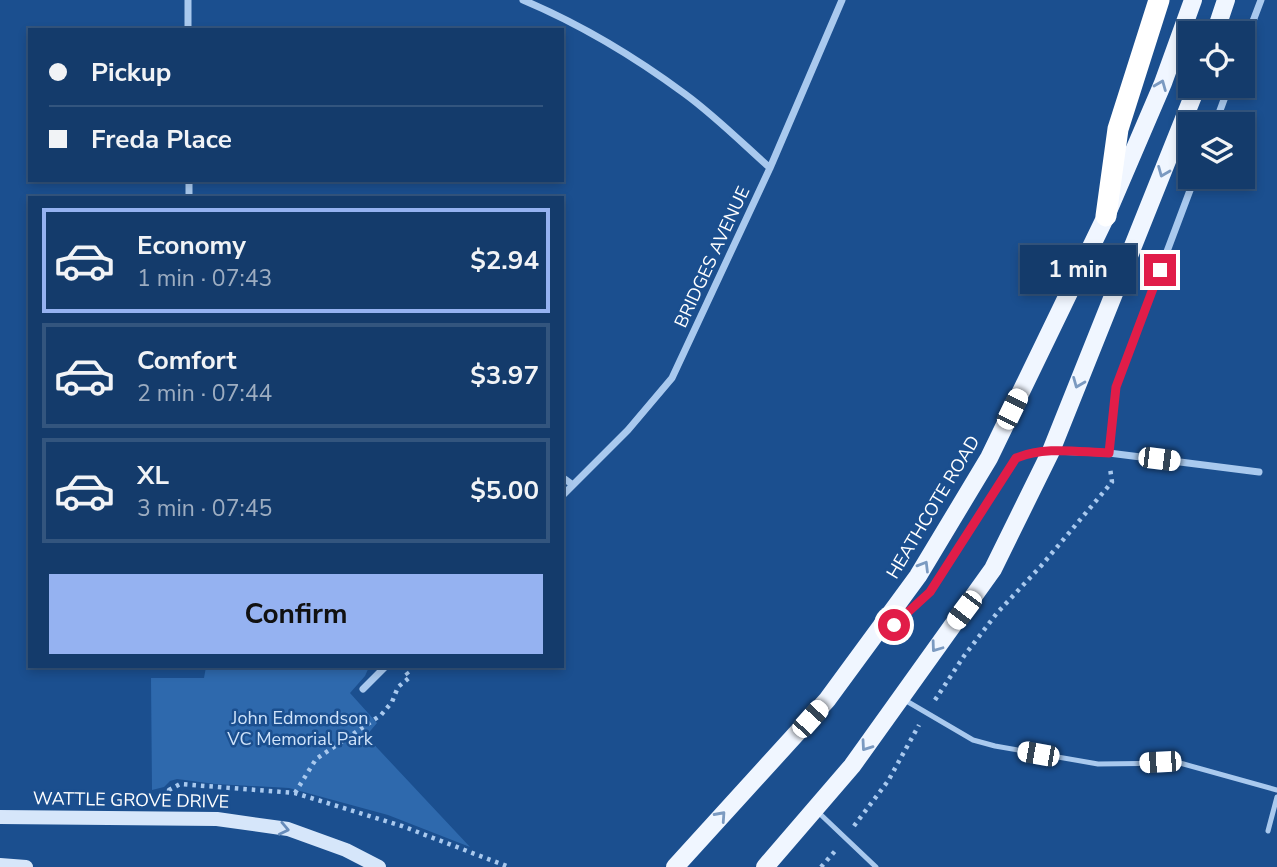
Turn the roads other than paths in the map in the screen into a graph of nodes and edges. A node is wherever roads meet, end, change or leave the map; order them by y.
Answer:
1 (188, 0) edge
2 (523, 0) edge
3 (842, 0) edge
4 (1159, 0) edge
5 (1193, 0) edge
6 (1226, 0) edge
7 (1261, 0) edge
8 (1219, 21) edge
9 (1253, 21) edge
10 (188, 28) edge
11 (1193, 98) edge
12 (771, 168) junction
13 (1190, 189) edge
14 (1106, 216) junction
15 (1051, 450) junction
16 (1109, 453) junction
17 (1259, 472) dead end
18 (564, 478) edge
19 (573, 485) junction
20 (564, 494) edge
21 (858, 658) junction
22 (384, 668) edge
23 (363, 690) dead end
24 (900, 697) junction
25 (1277, 790) edge
26 (1277, 797) edge
27 (816, 809) junction
28 (0, 817) edge
29 (1268, 831) dead end
30 (0, 865) edge
31 (26, 867) edge
32 (379, 867) edge
33 (676, 867) edge
34 (765, 867) edge
35 (876, 867) edge

1 - 10 street
2 - 12 street
3 - 12 street, BRIDGES AVENUE
4 - 14 highway
14 -> 5 main road, HEATHCOTE ROAD
6 - 8 main road
7 - 9 street
11 -> 15 main road
12 - 19 street, BRIDGES AVENUE
13 - 16 street
21 -> 14 main road, HEATHCOTE ROAD
15 - 16 street
15 - 21 lane
15 -> 24 main road
16 - 17 street
18 - 19 street
19 - 20 street, BRIDGES AVENUE
33 -> 21 main road, HEATHCOTE ROAD
22 - 23 street
24 - 25 lane
24 -> 27 main road
26 - 29 lane
27 - 34 main road
27 - 35 lane
28 -> 32 main road, WATTLE GROVE DRIVE
30 - 31 main road

